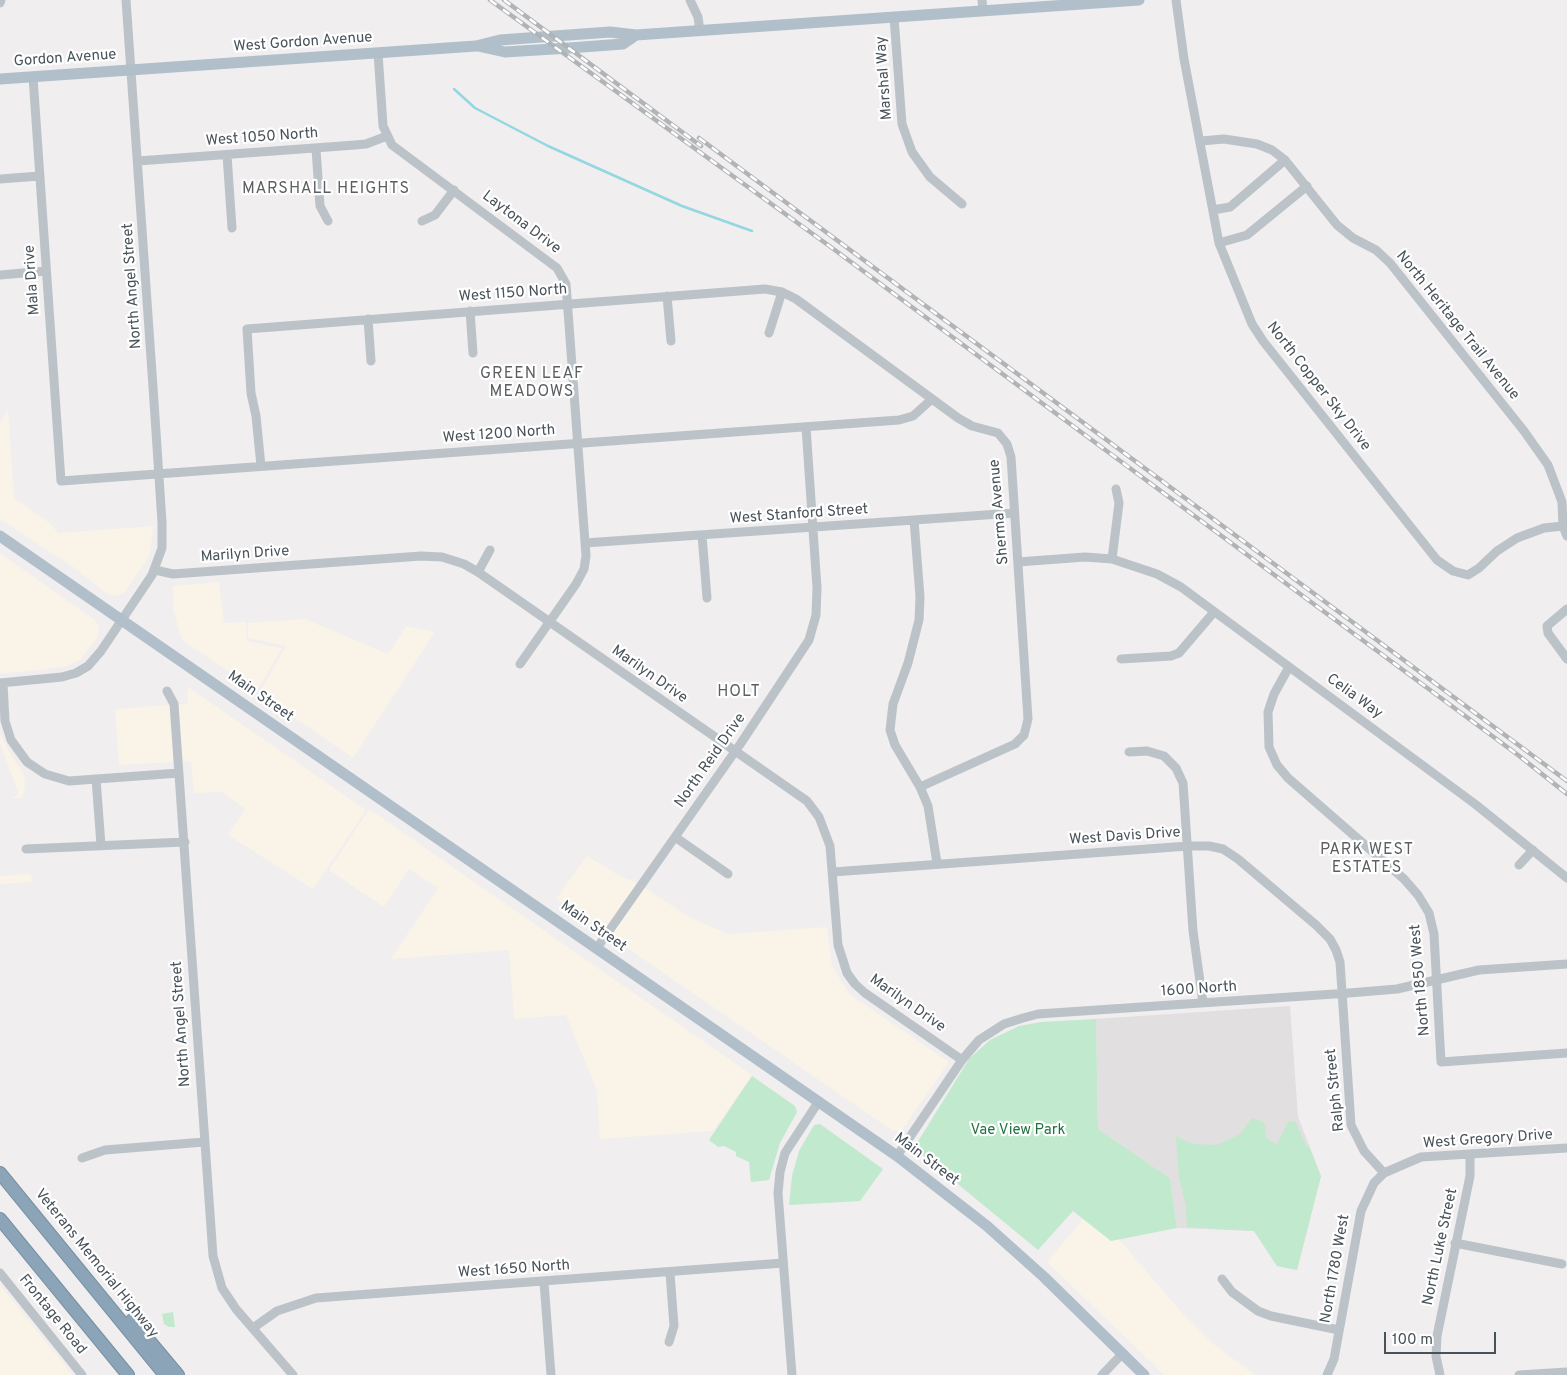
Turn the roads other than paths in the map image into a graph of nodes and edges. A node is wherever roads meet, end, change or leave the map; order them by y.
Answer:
1 (126, 0) edge
2 (690, 0) edge
3 (1140, 0) edge
4 (1176, 0) edge
5 (982, 6) edge
6 (894, 17) junction
7 (700, 31) junction
8 (378, 53) junction
9 (132, 70) junction
10 (33, 77) junction
11 (0, 79) edge
12 (387, 136) junction
13 (1201, 141) junction
14 (316, 149) junction
15 (227, 155) junction
16 (1285, 160) junction
17 (138, 161) junction
18 (40, 176) junction
19 (0, 179) edge
20 (1307, 186) junction
21 (454, 190) junction
22 (962, 204) dead end
23 (1213, 210) junction
24 (328, 221) dead end
25 (422, 221) dead end
26 (232, 228) dead end
27 (1219, 243) junction
28 (46, 271) junction
29 (0, 275) edge
30 (782, 292) junction
31 (667, 296) junction
32 (569, 304) junction
33 (470, 311) junction
34 (368, 319) junction
35 (769, 333) dead end
36 (671, 341) dead end
37 (473, 353) dead end
38 (370, 360) dead end
39 (932, 400) junction
40 (806, 427) junction
41 (578, 443) junction
42 (261, 466) junction
43 (159, 474) junction
44 (61, 481) joint
45 (1116, 489) dead end
46 (1014, 513) junction
47 (914, 520) junction
48 (1563, 526) junction
49 (813, 528) junction
50 (702, 535) junction
51 (0, 536) edge
52 (1567, 536) edge
53 (585, 543) junction
54 (490, 550) dead end
55 (1112, 559) junction
56 (1018, 562) junction
57 (155, 570) junction
58 (478, 572) junction
59 (707, 598) dead end
60 (1567, 610) edge
61 (1214, 612) junction
62 (122, 620) junction
63 (550, 623) junction
64 (1121, 659) dead end
65 (1567, 659) edge
66 (520, 664) dead end
67 (1289, 667) junction
68 (2, 683) edge
69 (167, 691) dead end
70 (735, 751) junction
71 (1129, 752) dead end
72 (180, 773) junction
73 (96, 779) junction
74 (920, 787) junction
75 (675, 837) junction
76 (185, 842) junction
77 (101, 845) junction
78 (1188, 846) junction
79 (26, 849) dead end
80 (1533, 850) junction
81 (937, 864) junction
82 (1520, 865) dead end
83 (832, 872) junction
84 (728, 874) dead end
85 (1567, 878) edge
86 (597, 948) junction
87 (1567, 964) edge
88 (1436, 980) junction
89 (1342, 994) junction
90 (1203, 1003) junction
91 (1567, 1053) edge
92 (962, 1060) junction
93 (819, 1101) junction
94 (204, 1142) junction
95 (1567, 1148) edge
96 (1470, 1154) junction
97 (897, 1156) junction
98 (82, 1158) dead end
99 (0, 1173) edge
100 (1384, 1173) junction
101 (0, 1219) edge
102 (49, 1231) junction
103 (1455, 1243) junction
104 (783, 1264) junction
105 (1562, 1264) dead end
106 (670, 1272) junction
107 (0, 1273) edge
108 (1222, 1279) dead end
109 (544, 1282) junction
110 (253, 1328) junction
111 (1339, 1330) junction
112 (670, 1342) dead end
113 (1123, 1353) junction
114 (1567, 1372) edge
115 (82, 1375) edge
116 (128, 1375) edge
117 (165, 1375) edge
118 (178, 1375) edge
119 (292, 1375) edge
120 (551, 1375) edge
121 (792, 1375) edge
122 (1102, 1375) edge
123 (1144, 1375) edge
124 (1327, 1375) edge
125 (1440, 1375) edge
126 (1519, 1375) edge

1 - 9 street, North Angel Street
2 - 7 street
3 - 5 main road, West Gordon Avenue
4 - 13 street, North Copper Sky Drive
5 - 6 main road, West Gordon Avenue
6 - 7 main road, West Gordon Avenue
6 - 22 street, Marshal Way
7 - 8 main road, West Gordon Avenue
8 - 9 main road, West Gordon Avenue
8 - 12 street
9 - 10 main road, Gordon Avenue
9 - 17 street, North Angel Street
10 - 11 main road, Gordon Avenue
10 - 18 street, Mala Drive
12 - 14 street, West 1050 North
12 - 21 street, Laytona Drive
13 - 16 street, North Heritage Trail Avenue
13 - 23 street, North Copper Sky Drive
14 - 15 street, West 1050 North
14 - 24 street
15 - 17 street, West 1050 North
15 - 26 street
16 - 20 street, North Heritage Trail Avenue
16 - 23 street
17 - 43 street, North Angel Street
18 - 19 street
18 - 28 street, Mala Drive
20 - 27 street
20 - 48 street, North Heritage Trail Avenue
21 - 25 street
21 - 32 street, Laytona Drive
23 - 27 street, North Copper Sky Drive
27 - 48 street, North Copper Sky Drive
28 - 29 street
28 - 44 street, Mala Drive
30 - 31 street, West 1150 North
30 - 35 street
30 - 39 street, Sherma Avenue
31 - 32 street, West 1150 North
31 - 36 street
32 - 33 street, West 1150 North
32 - 41 street, Laytona Drive
33 - 34 street, West 1150 North
33 - 37 street
34 - 38 street
34 - 42 street, West 1150 North
39 - 40 street, West 1200 North
39 - 46 street, Sherma Avenue
40 - 41 street, West 1200 North
40 - 49 street, North Reid Drive
41 - 42 street, West 1200 North
41 - 53 street, Laytona Drive
42 - 43 street, West 1200 North
43 - 44 street, West 1200 North
43 - 57 street, North Angel Street
45 - 55 street
46 - 47 street, West Stanford Street
46 - 56 street, Sherma Avenue
47 - 49 street, West Stanford Street
47 - 74 street
48 - 52 street, North Heritage Trail Avenue
49 - 50 street, West Stanford Street
49 - 70 street, North Reid Drive
50 - 53 street, West Stanford Street
50 - 59 street
51 - 62 main road, Main Street
53 - 63 street, Laytona Drive
54 - 58 street
55 - 56 street, Celia Way
55 - 61 street, Celia Way
56 - 74 street, Sherma Avenue
57 - 58 street, Marilyn Drive
57 - 62 street, North Angel Street
58 - 63 street, Marilyn Drive
60 - 65 street
61 - 64 street
61 - 67 street, Celia Way
62 - 68 street, North Angel Street
62 - 86 main road, Main Street
63 - 66 street, Laytona Drive
63 - 70 street, Marilyn Drive
67 - 80 street, Celia Way
67 - 88 street, North 1850 West
68 - 73 street
69 - 72 street, North Angel Street
70 - 75 street, North Reid Drive
70 - 83 street, Marilyn Drive
71 - 78 street
72 - 73 street
72 - 76 street, North Angel Street
73 - 77 street
74 - 81 street
75 - 84 street
75 - 86 street, North Reid Drive
76 - 77 street
76 - 94 street, North Angel Street
77 - 79 street
78 - 81 street, West Davis Drive
78 - 89 street, West Davis Drive
78 - 90 street
80 - 82 street
80 - 85 street, Celia Way
81 - 83 street, West Davis Drive
83 - 92 street, Marilyn Drive
86 - 93 main road, Main Street
87 - 88 street, 1600 North
88 - 89 street, 1600 North
88 - 91 street, North 1850 West
89 - 90 street, 1600 North
89 - 100 street, Ralph Street
90 - 92 street, 1600 North
92 - 97 street, 1600 North
93 - 97 main road, Main Street
93 - 104 street
94 - 98 street
94 - 110 street, North Angel Street
95 - 96 street, West Gregory Drive
96 - 100 street, West Gregory Drive
96 - 103 street, North Luke Street
97 - 113 main road, Main Street
99 - 102 highway, Veterans Memorial Highway
100 - 111 street, North 1780 West
101 - 116 highway
102 - 117 highway, Veterans Memorial Highway
102 - 118 highway
103 - 105 street
103 - 125 street, North Luke Street
104 - 106 street, West 1650 North
104 - 121 street
106 - 109 street, West 1650 North
106 - 112 street
107 - 115 street, Frontage Road
108 - 111 street
109 - 110 street, West 1650 North
109 - 120 street
110 - 119 street, North Angel Street
111 - 124 street, North 1780 West
113 - 122 street
113 - 123 main road, Main Street
114 - 126 street

